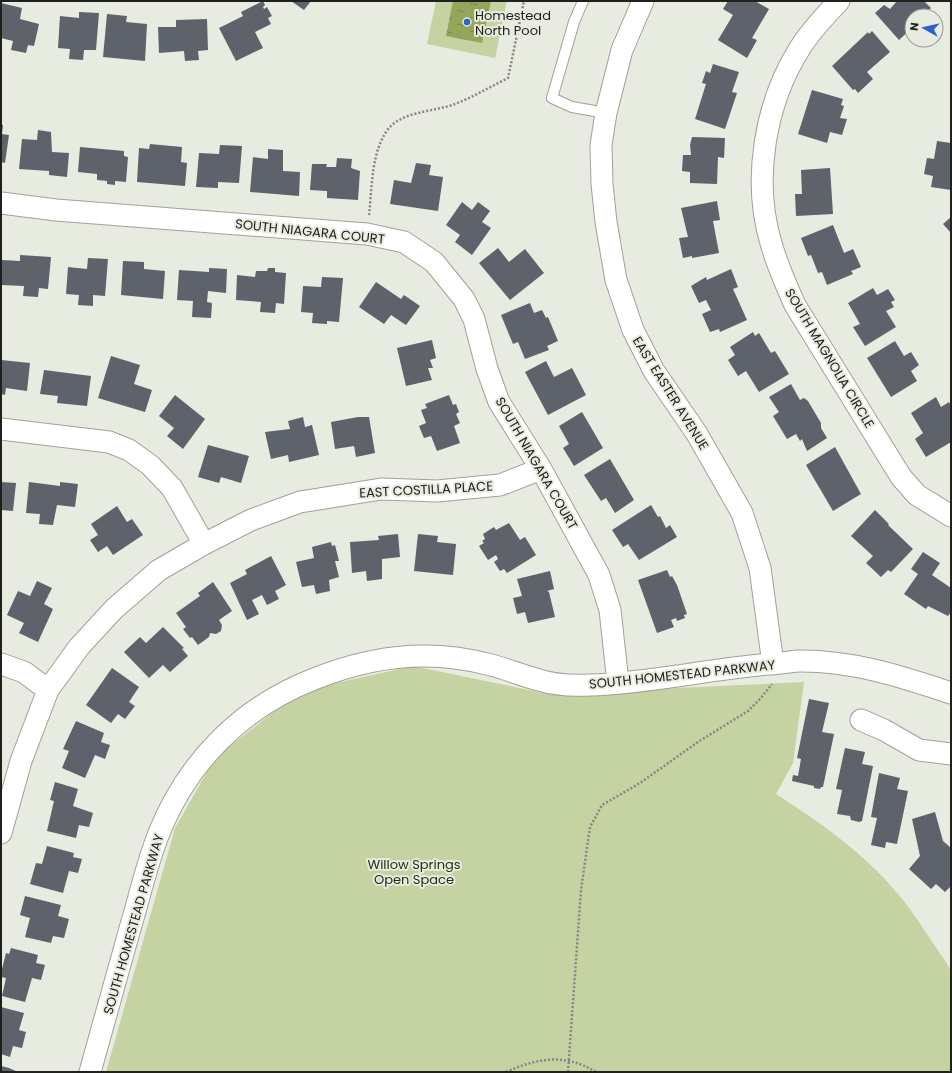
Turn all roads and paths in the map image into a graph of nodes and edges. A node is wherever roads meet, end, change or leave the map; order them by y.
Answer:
1 (524, 1) edge
2 (583, 1) edge
3 (643, 1) edge
4 (839, 1) edge
5 (606, 113) junction
6 (1, 203) edge
7 (367, 234) junction
8 (1, 429) edge
9 (541, 469) junction
10 (951, 516) edge
11 (204, 544) junction
12 (1, 664) edge
13 (773, 664) junction
14 (618, 683) junction
15 (48, 690) junction
16 (951, 693) edge
17 (861, 720) dead end
18 (951, 754) edge
19 (1, 833) edge
20 (568, 1060) junction
21 (90, 1072) edge
22 (506, 1072) edge
23 (568, 1072) edge
24 (596, 1072) edge

1 - 7 path
2 - 5 lane
3 - 5 street, EAST EASTER AVENUE
4 - 10 street, SOUTH MAGNOLIA CIRCLE
5 - 13 street, EAST EASTER AVENUE
6 - 7 street, SOUTH NIAGARA COURT
7 - 9 street, SOUTH NIAGARA COURT
8 - 11 street
9 - 11 street, EAST COSTILLA PLACE
9 - 14 street, SOUTH NIAGARA COURT
11 - 15 street, EAST COSTILLA PLACE
12 - 15 street
13 - 14 street, SOUTH HOMESTEAD PARKWAY
13 - 16 street, SOUTH HOMESTEAD PARKWAY
13 - 20 path
14 - 21 street, SOUTH HOMESTEAD PARKWAY
15 - 19 street, EAST COSTILLA PLACE
17 - 18 street
20 - 22 path
20 - 23 path
20 - 24 path

